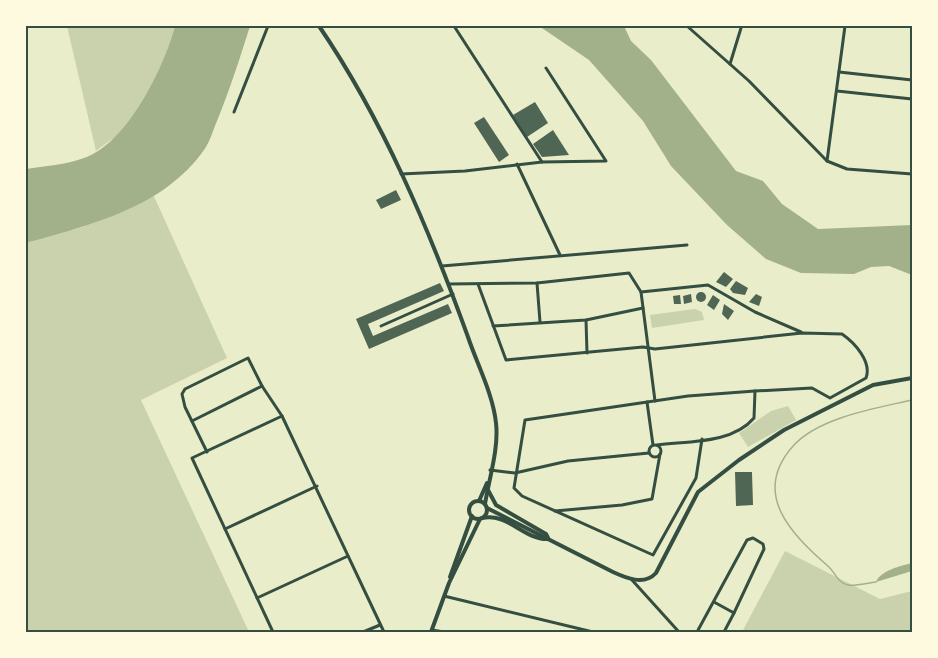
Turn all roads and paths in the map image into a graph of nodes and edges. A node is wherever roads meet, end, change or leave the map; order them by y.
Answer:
1 (268, 26) edge
2 (319, 26) edge
3 (454, 26) edge
4 (687, 26) edge
5 (845, 26) edge
6 (741, 28) dead end
7 (730, 64) junction
8 (546, 68) dead end
9 (839, 72) junction
10 (912, 80) edge
11 (837, 91) junction
12 (912, 99) edge
13 (234, 111) dead end
14 (827, 161) junction
15 (542, 162) junction
16 (517, 164) junction
17 (401, 174) junction
18 (912, 174) edge
19 (687, 245) dead end
20 (560, 256) junction
21 (442, 266) junction
22 (449, 284) junction
23 (478, 284) junction
24 (537, 284) junction
25 (641, 292) junction
26 (453, 294) junction
27 (643, 308) junction
28 (586, 320) junction
29 (540, 322) junction
30 (381, 326) dead end
31 (492, 326) junction
32 (802, 333) junction
33 (648, 348) junction
34 (587, 353) junction
35 (912, 378) edge
36 (262, 386) junction
37 (755, 391) junction
38 (655, 401) junction
39 (647, 402) junction
40 (282, 416) junction
41 (192, 421) junction
42 (702, 439) junction
43 (655, 445) junction
44 (207, 452) junction
45 (649, 453) junction
46 (660, 454) junction
47 (490, 470) junction
48 (515, 472) junction
49 (487, 482) junction
50 (317, 486) junction
51 (487, 488) junction
52 (479, 501) junction
53 (486, 506) junction
54 (554, 511) junction
55 (472, 516) junction
56 (481, 518) junction
57 (225, 529) junction
58 (548, 539) junction
59 (349, 556) junction
60 (632, 580) junction
61 (449, 583) junction
62 (444, 596) junction
63 (257, 598) junction
64 (714, 602) junction
65 (734, 613) junction
66 (380, 625) junction
67 (431, 631) edge
68 (273, 633) edge
69 (363, 633) edge
70 (384, 633) edge
71 (444, 633) edge
72 (593, 633) edge
73 (679, 633) edge
74 (697, 633) edge
75 (724, 633) edge

1 - 13 street
2 - 17 street
3 - 15 street
4 - 7 street
5 - 9 street
6 - 7 street
7 - 14 street
8 - 15 street
9 - 10 street
9 - 11 street
11 - 12 street
11 - 14 street
14 - 18 street
15 - 16 street
16 - 17 street
16 - 20 street
17 - 21 street
19 - 20 street
20 - 21 street
21 - 22 street
22 - 23 street
22 - 26 street
23 - 24 street
23 - 31 street
24 - 25 street
24 - 29 street
25 - 27 street
25 - 32 street
26 - 30 street
26 - 47 street
27 - 28 street
27 - 33 street
28 - 29 street
28 - 34 street
29 - 31 street
31 - 34 street
32 - 33 street
32 - 37 street
33 - 34 street
33 - 38 street
35 - 60 street
36 - 40 street
36 - 41 street
36 - 41 street
37 - 38 street
37 - 42 street
38 - 39 street
39 - 43 street
39 - 48 street
40 - 44 street
40 - 50 street
41 - 44 street
42 - 43 street
42 - 54 street
43 - 45 street
43 - 46 street
44 - 57 street
45 - 46 street
45 - 48 street
46 - 54 street
47 - 48 street
47 - 49 street
48 - 54 street
49 - 51 street
49 - 52 street
50 - 57 street
50 - 59 street
51 - 53 street
51 - 58 street
52 - 53 street
52 - 55 street
53 - 56 street
53 - 58 street
55 - 56 street
55 - 61 street
56 - 58 street
56 - 61 street
57 - 63 street
58 - 60 street
59 - 63 street
59 - 66 street
60 - 73 street
61 - 62 street
62 - 67 street
62 - 72 street
63 - 68 street
64 - 65 street
64 - 65 street
64 - 74 street
65 - 75 street
66 - 69 street
66 - 70 street
67 - 71 street

